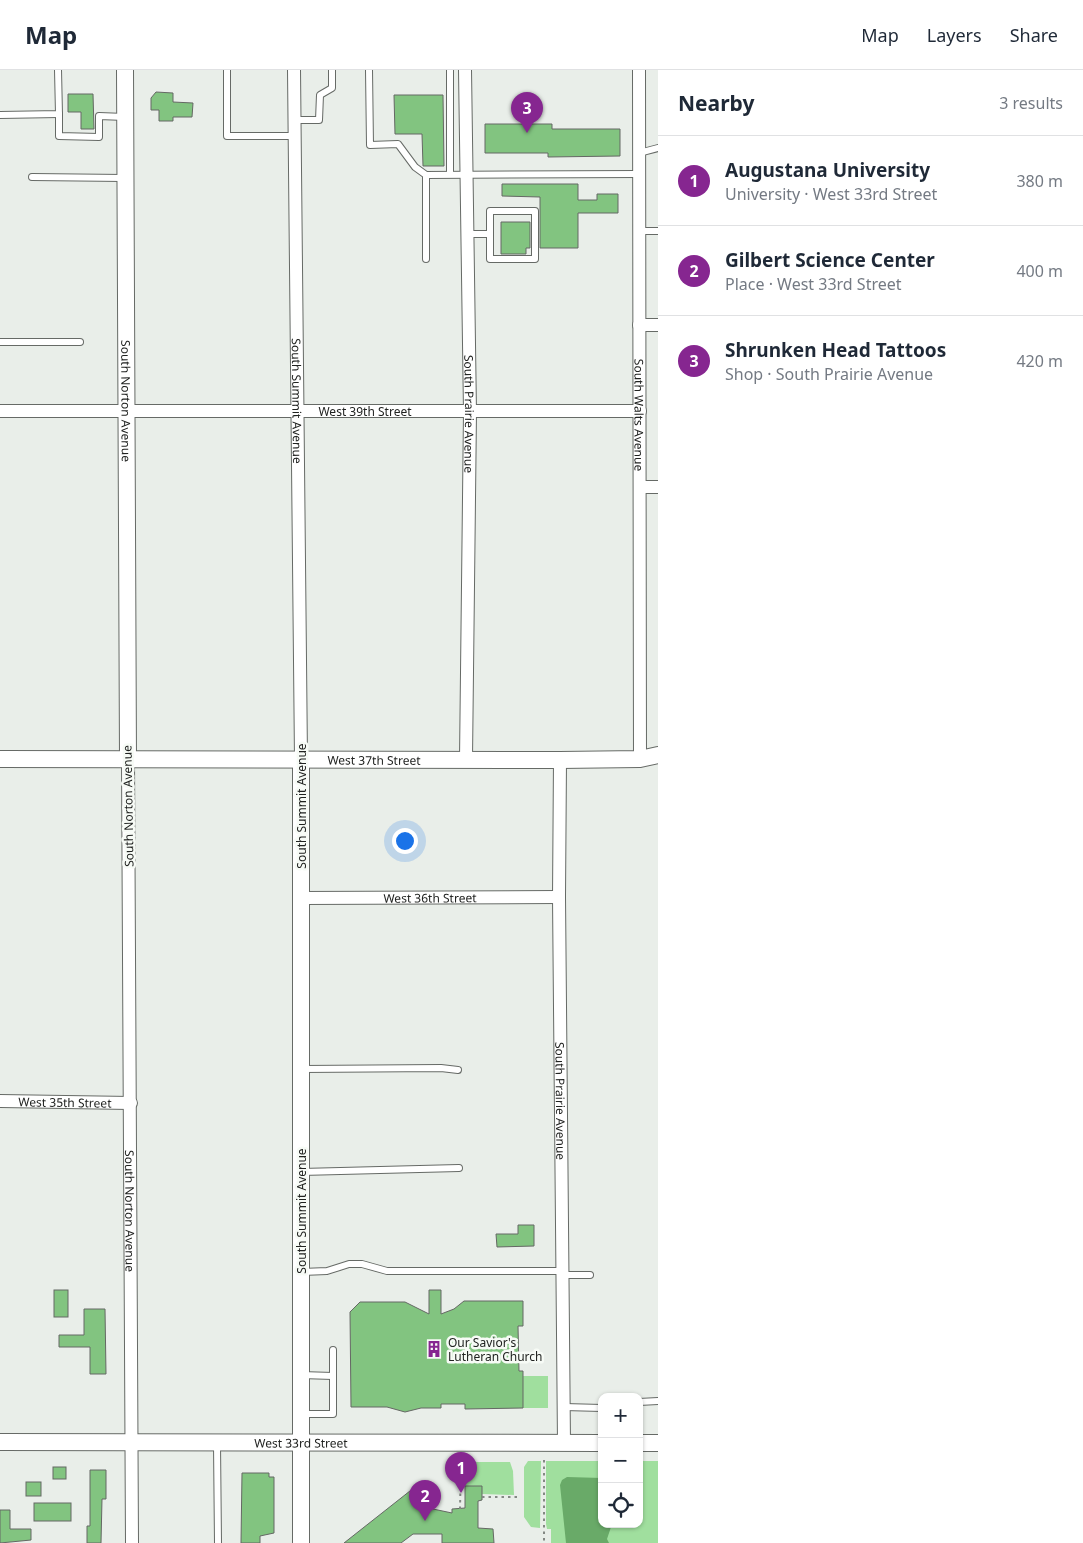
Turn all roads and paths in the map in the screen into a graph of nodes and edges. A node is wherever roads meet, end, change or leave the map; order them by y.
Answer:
1 (58, 70) edge
2 (125, 70) edge
3 (227, 70) edge
4 (294, 70) edge
5 (332, 70) edge
6 (369, 70) edge
7 (450, 70) edge
8 (465, 70) edge
9 (639, 70) edge
10 (59, 114) junction
11 (0, 115) edge
12 (125, 117) junction
13 (294, 120) junction
14 (294, 136) junction
15 (658, 148) edge
16 (639, 153) junction
17 (450, 174) junction
18 (639, 174) junction
19 (426, 175) junction
20 (466, 175) junction
21 (32, 176) dead end
22 (125, 178) junction
23 (639, 231) junction
24 (658, 231) edge
25 (467, 234) junction
26 (490, 234) junction
27 (426, 260) dead end
28 (639, 325) junction
29 (658, 325) edge
30 (0, 342) edge
31 (80, 342) dead end
32 (0, 411) edge
33 (297, 411) junction
34 (640, 411) junction
35 (125, 412) junction
36 (470, 412) junction
37 (640, 487) junction
38 (658, 487) edge
39 (658, 755) edge
40 (0, 759) edge
41 (128, 759) junction
42 (300, 759) junction
43 (466, 759) junction
44 (640, 759) junction
45 (560, 760) junction
46 (559, 897) junction
47 (301, 898) junction
48 (301, 1069) junction
49 (458, 1070) dead end
50 (0, 1102) edge
51 (131, 1103) junction
52 (460, 1168) dead end
53 (301, 1172) junction
54 (301, 1272) junction
55 (564, 1273) junction
56 (590, 1275) dead end
57 (333, 1350) dead end
58 (301, 1376) junction
59 (332, 1376) junction
60 (658, 1401) edge
61 (643, 1402) edge
62 (564, 1407) junction
63 (598, 1408) edge
64 (301, 1414) junction
65 (0, 1442) edge
66 (132, 1442) junction
67 (218, 1442) junction
68 (301, 1442) junction
69 (564, 1443) junction
70 (598, 1443) edge
71 (643, 1443) edge
72 (658, 1443) edge
73 (461, 1460) dead end
74 (544, 1460) dead end
75 (482, 1497) dead end
76 (519, 1497) dead end
77 (460, 1509) dead end
78 (132, 1543) edge
79 (218, 1543) edge
80 (301, 1543) edge
81 (544, 1543) edge

1 - 10 lane
2 - 12 street, South Norton Avenue
3 - 14 lane
4 - 13 street, South Summit Avenue
5 - 13 lane
6 - 19 lane
7 - 17 lane
8 - 20 street, South Prairie Avenue
9 - 16 street, South Walts Avenue
10 - 11 lane
10 - 12 lane
12 - 22 street, South Norton Avenue
13 - 14 street, South Summit Avenue
14 - 33 street, South Summit Avenue
15 - 16 lane
16 - 18 street, South Walts Avenue
17 - 19 lane
17 - 20 lane
18 - 20 lane
18 - 23 street, South Walts Avenue
19 - 27 lane
20 - 25 street, South Prairie Avenue
21 - 22 lane
22 - 35 street, South Norton Avenue
23 - 24 lane
23 - 28 street, South Walts Avenue
25 - 26 lane
25 - 36 street, South Prairie Avenue
26 - 26 lane
28 - 29 street
28 - 34 street, South Walts Avenue
30 - 31 lane
32 - 35 street, West 39th Street
33 - 35 street, West 39th Street
33 - 36 street, West 39th Street
33 - 42 street, South Summit Avenue
34 - 36 street, West 39th Street
34 - 37 street, South Walts Avenue
35 - 41 street, South Norton Avenue
36 - 43 street, South Prairie Avenue
37 - 38 street
37 - 44 street, South Walts Avenue
39 - 44 street, West 37th Street
40 - 41 street, West 37th Street
41 - 42 street, West 37th Street
41 - 51 street, South Norton Avenue
42 - 43 street, West 37th Street
42 - 47 street, South Summit Avenue
43 - 45 street, West 37th Street
44 - 45 street, West 37th Street
45 - 46 street, South Prairie Avenue
46 - 47 street, West 36th Street
46 - 55 street, South Prairie Avenue
47 - 48 street, South Summit Avenue
48 - 49 lane
48 - 53 street, South Summit Avenue
50 - 51 street, West 35th Street
51 - 66 street, South Norton Avenue
52 - 53 lane
53 - 54 street, South Summit Avenue
54 - 55 lane
54 - 58 street, South Summit Avenue
55 - 56 lane
55 - 62 street, South Prairie Avenue
57 - 59 lane
58 - 59 lane
58 - 64 street, South Summit Avenue
59 - 64 lane
60 - 61 lane
62 - 63 lane
62 - 69 street, South Prairie Avenue
64 - 68 street, South Summit Avenue
65 - 66 street, West 33rd Street
66 - 67 street, West 33rd Street
66 - 78 street, South Norton Avenue
67 - 68 street, West 33rd Street
67 - 79 lane
68 - 69 street, West 33rd Street
68 - 80 street, South Summit Avenue
69 - 70 street, West 33rd Street
71 - 72 street
73 - 77 path
74 - 81 path
75 - 76 path

